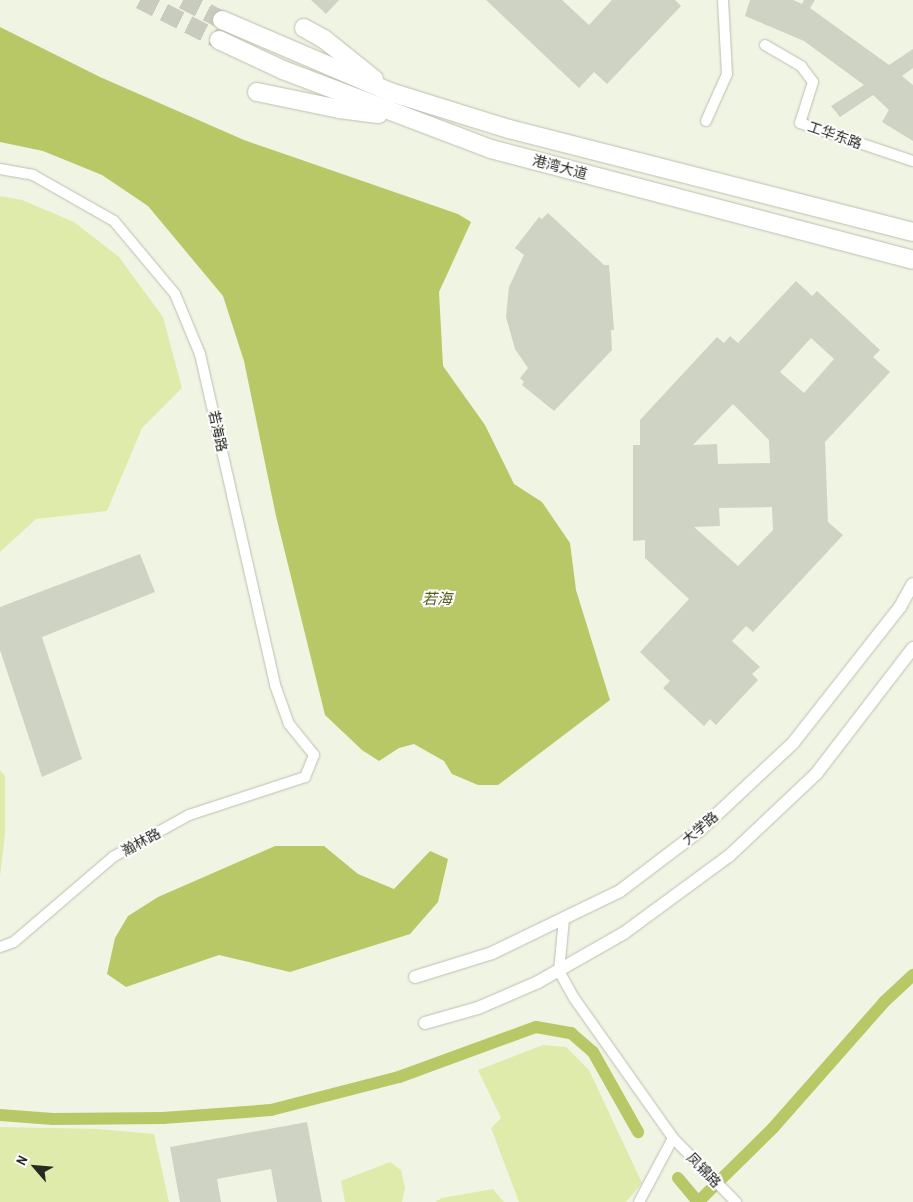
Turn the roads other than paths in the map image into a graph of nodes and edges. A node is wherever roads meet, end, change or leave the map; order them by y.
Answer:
1 (723, 0) edge
2 (222, 20) tunnel mouth
3 (304, 28) dead end
4 (219, 40) tunnel mouth
5 (765, 45) dead end
6 (257, 92) dead end
7 (390, 92) junction
8 (406, 117) junction
9 (706, 121) dead end
10 (913, 161) edge
11 (0, 169) edge
12 (913, 232) edge
13 (913, 260) edge
14 (913, 584) edge
15 (913, 648) edge
16 (305, 777) joint
17 (564, 919) junction
18 (0, 947) edge
19 (559, 971) junction
20 (415, 977) dead end
21 (424, 1023) dead end
22 (673, 1138) junction
23 (639, 1202) edge
24 (736, 1202) edge

1 - 9 street
2 - 7 highway, 港湾大道
3 - 7 highway
4 - 8 highway, 港湾大道
5 - 10 street, 工华东路
6 - 8 highway
7 - 12 highway, 港湾大道
8 - 13 highway, 港湾大道
11 - 16 street, 若海路
14 - 17 street, 大学路
15 - 19 street
16 - 18 street, 瀚林路
17 - 19 street
17 - 20 street, 大学路
19 - 21 street
19 - 22 street, 凤锦路
22 - 23 street
22 - 24 street, 凤锦路

